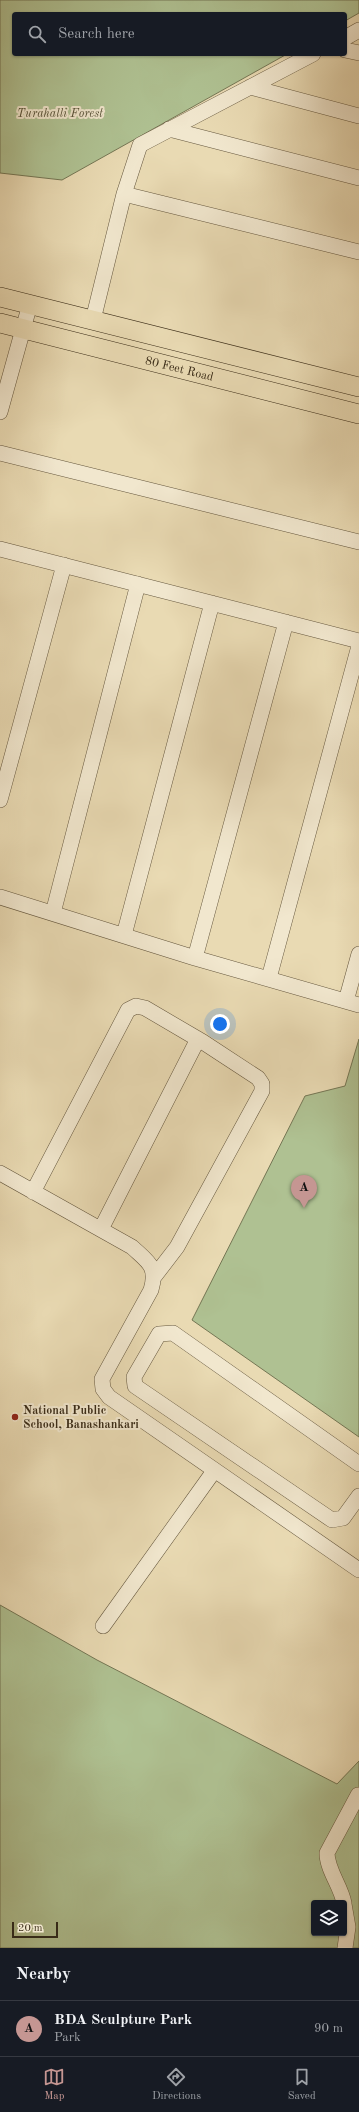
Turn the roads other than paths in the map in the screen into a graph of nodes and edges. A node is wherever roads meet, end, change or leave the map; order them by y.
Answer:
1 (359, 30) edge
2 (347, 37) edge
3 (347, 50) edge
4 (359, 53) edge
5 (309, 56) edge
6 (250, 87) junction
7 (359, 116) edge
8 (169, 129) junction
9 (359, 178) edge
10 (124, 194) junction
11 (359, 252) edge
12 (0, 297) edge
13 (30, 304) junction
14 (93, 320) junction
15 (0, 323) edge
16 (23, 329) junction
17 (359, 387) edge
18 (0, 412) edge
19 (359, 414) edge
20 (0, 453) edge
21 (359, 542) edge
22 (0, 549) edge
23 (64, 565) junction
24 (138, 584) junction
25 (212, 603) junction
26 (286, 622) junction
27 (359, 641) edge
28 (359, 646) edge
29 (0, 800) edge
30 (0, 897) edge
31 (53, 912) junction
32 (124, 936) junction
33 (359, 954) edge
34 (194, 958) junction
35 (269, 978) junction
36 (353, 1003) edge
37 (198, 1039) junction
38 (0, 1173) edge
39 (33, 1192) junction
40 (101, 1229) junction
41 (154, 1277) junction
42 (359, 1464) edge
43 (214, 1470) junction
44 (271, 1479) junction
45 (359, 1496) edge
46 (257, 1498) junction
47 (359, 1570) edge
48 (103, 1626) dead end
49 (358, 1795) dead end
50 (343, 1900) edge
51 (347, 1921) edge
52 (347, 1934) edge
53 (347, 1936) edge
54 (345, 1948) edge

1 - 2 street
3 - 4 street
5 - 6 street
6 - 7 street
6 - 8 street
8 - 9 street
8 - 10 street
10 - 11 street
10 - 14 street
12 - 13 main road, 80 Feet Road
13 - 14 main road, 80 Feet Road
13 - 16 street
14 - 17 main road, 80 Feet Road
15 - 16 main road, 80 Feet Road
16 - 18 street
16 - 19 main road, 80 Feet Road
20 - 21 street
22 - 23 street
23 - 24 street
23 - 29 street
24 - 25 street
24 - 31 street
25 - 26 street
25 - 32 street
26 - 27 street
26 - 34 street
28 - 35 street
30 - 31 street
31 - 32 street
32 - 34 street
33 - 36 street
34 - 35 street
35 - 36 street
37 - 39 street
37 - 40 street
37 - 41 street
38 - 39 street
39 - 40 street
40 - 41 street
41 - 43 street
42 - 44 street
43 - 46 street
43 - 48 street
44 - 45 street
44 - 46 street
46 - 47 street
49 - 50 street
51 - 52 street
53 - 54 street

